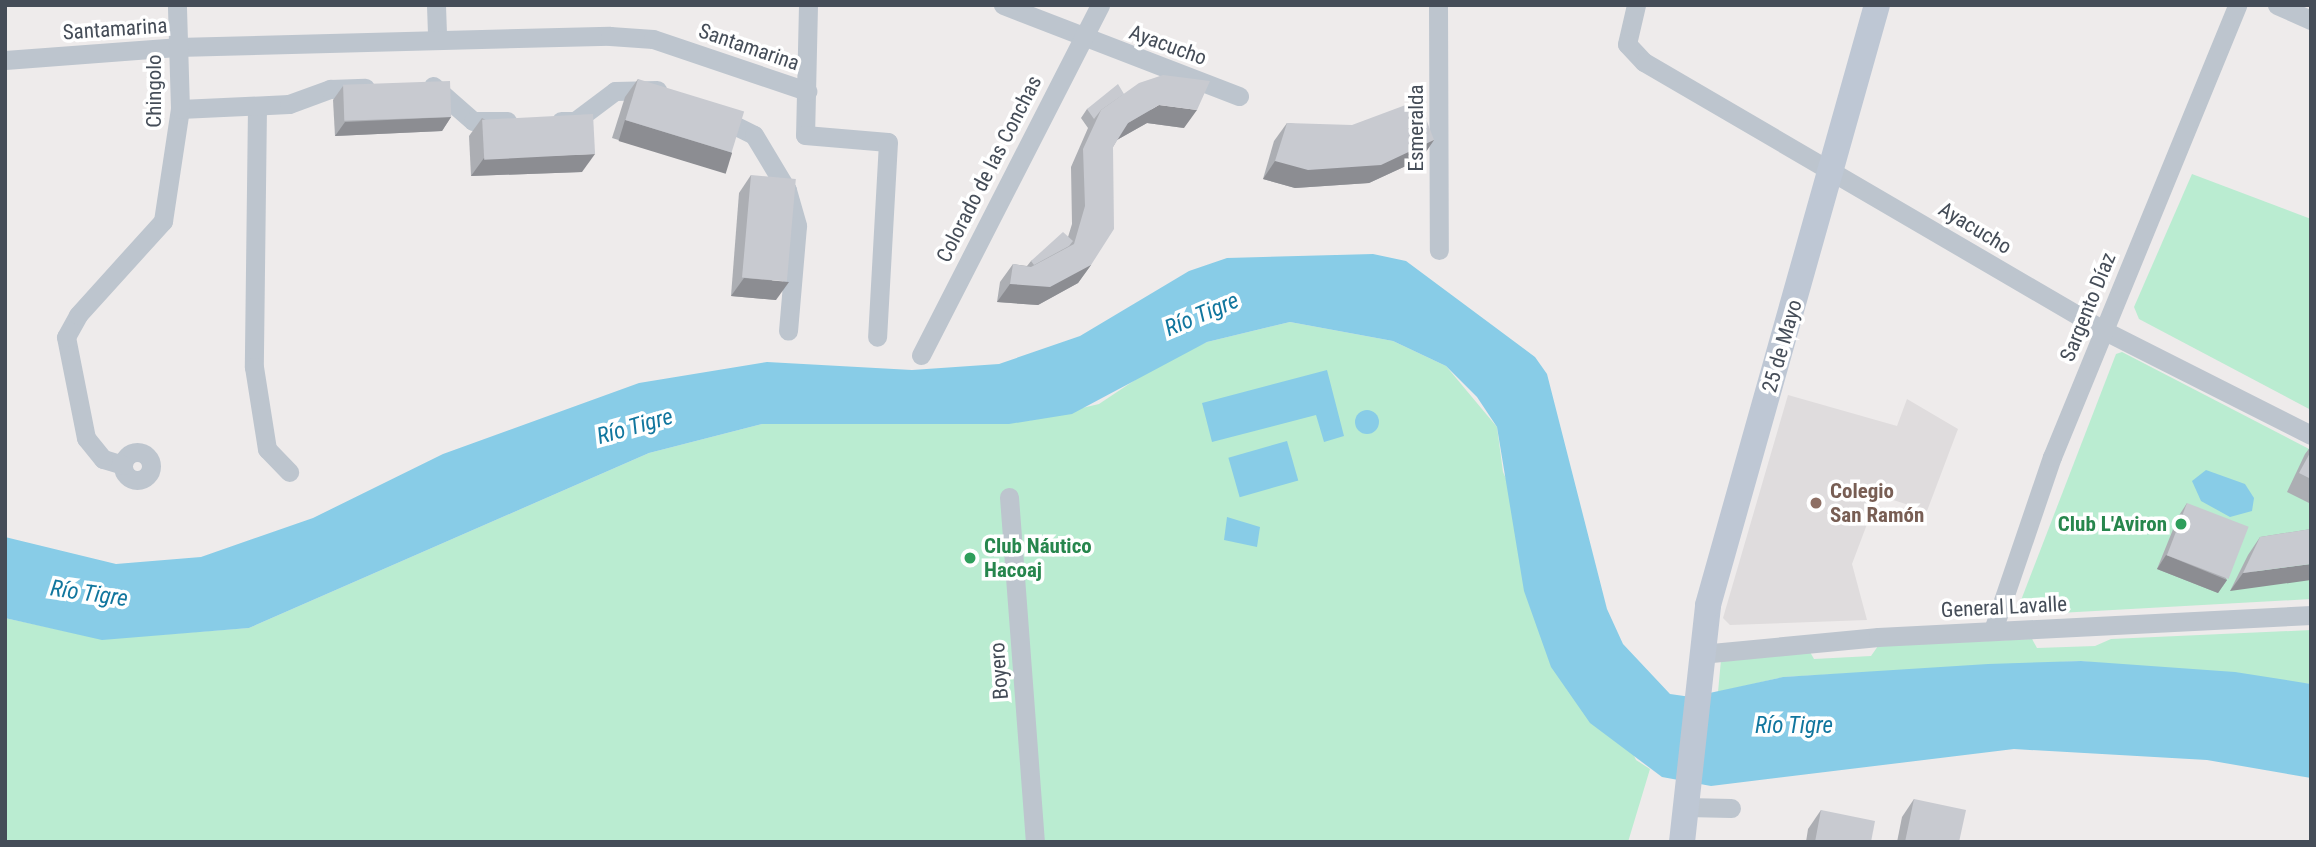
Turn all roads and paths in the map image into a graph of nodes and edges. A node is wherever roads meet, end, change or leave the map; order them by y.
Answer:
1 (177, 5) edge
2 (436, 5) edge
3 (808, 5) edge
4 (1003, 5) edge
5 (1100, 5) edge
6 (1438, 5) edge
7 (1636, 5) edge
8 (1877, 5) edge
9 (2237, 5) edge
10 (2277, 5) edge
11 (2311, 20) edge
12 (437, 37) junction
13 (1081, 37) junction
14 (177, 47) junction
15 (5, 60) edge
16 (407, 87) edge
17 (381, 88) edge
18 (807, 91) junction
19 (673, 96) edge
20 (1239, 96) dead end
21 (257, 106) junction
22 (697, 107) edge
23 (180, 109) junction
24 (1832, 167) junction
25 (1439, 250) dead end
26 (2103, 330) junction
27 (788, 331) dead end
28 (877, 337) dead end
29 (921, 355) dead end
30 (2311, 435) edge
31 (123, 465) dead end
32 (289, 472) dead end
33 (1009, 497) dead end
34 (2311, 615) edge
35 (1993, 629) junction
36 (1701, 654) junction
37 (1687, 798) junction
38 (1731, 808) dead end
39 (1035, 842) edge
40 (1682, 842) edge

1 - 14 street, Chingolo
2 - 12 street
3 - 18 street
4 - 13 street, Ayacucho
5 - 13 street, Colorado de las Conchas
6 - 25 street, Esmeralda
7 - 24 street, Ayacucho
8 - 24 main road, 25 de Mayo
9 - 26 street, Sargento Díaz
10 - 11 street
12 - 14 street, Santamarina
12 - 18 street, Santamarina
13 - 20 street, Ayacucho
13 - 29 street, Colorado de las Conchas
14 - 15 street, Santamarina
14 - 23 street, Chingolo
16 - 19 street
17 - 21 street
18 - 28 street
21 - 23 street
21 - 32 street
22 - 27 street
23 - 31 street, Chingolo
24 - 26 street, Ayacucho
24 - 36 main road, 25 de Mayo
26 - 30 street, Ayacucho
26 - 35 street, Sargento Díaz
33 - 39 street, Boyero
34 - 35 street, General Lavalle
35 - 36 street, General Lavalle
36 - 37 main road, 25 de Mayo
37 - 38 street
37 - 40 main road, 25 de Mayo

